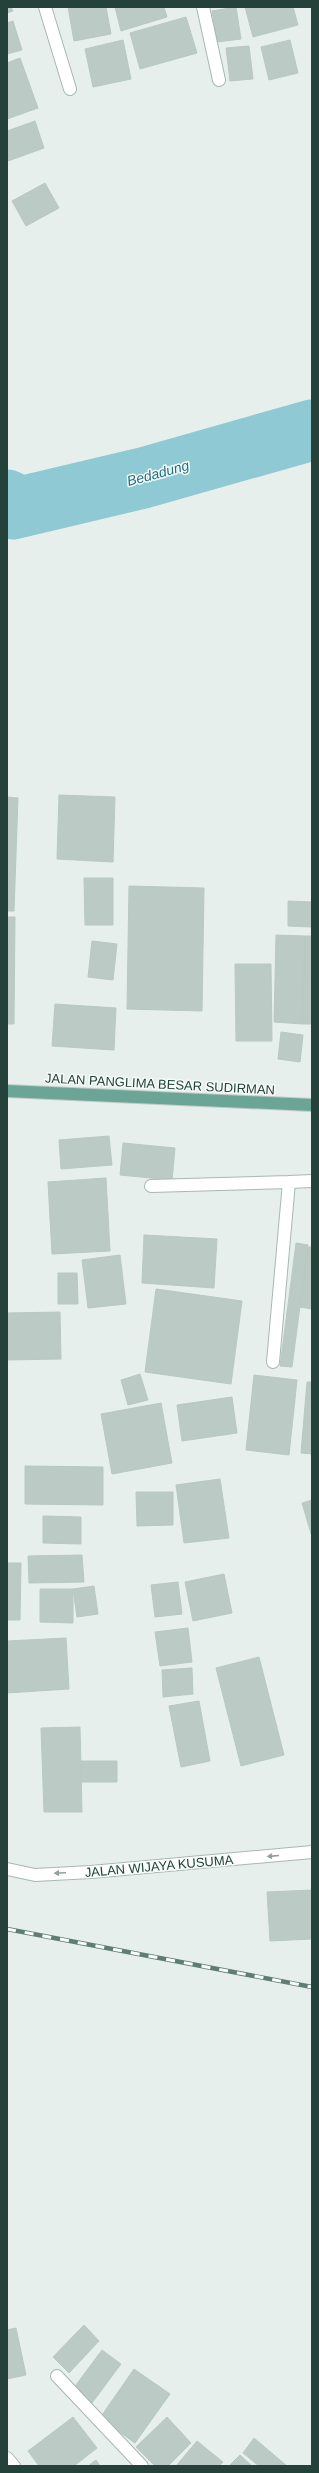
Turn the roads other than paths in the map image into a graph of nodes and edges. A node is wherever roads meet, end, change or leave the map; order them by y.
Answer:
1 (46, 7) edge
2 (203, 7) edge
3 (219, 80) dead end
4 (70, 89) dead end
5 (7, 1091) edge
6 (312, 1105) edge
7 (312, 1181) edge
8 (289, 1182) junction
9 (151, 1186) dead end
10 (273, 1362) dead end
11 (312, 1852) edge
12 (7, 1869) edge
13 (57, 2376) dead end
14 (7, 2458) edge
15 (14, 2466) edge
16 (142, 2466) edge

1 - 4 street
2 - 3 street
5 - 6 main road, JALAN PANGLIMA BESAR SUDIRMAN
7 - 8 street
8 - 9 street
8 - 10 street
11 -> 12 street, JALAN WIJAYA KUSUMA
13 - 16 street
14 - 15 street

